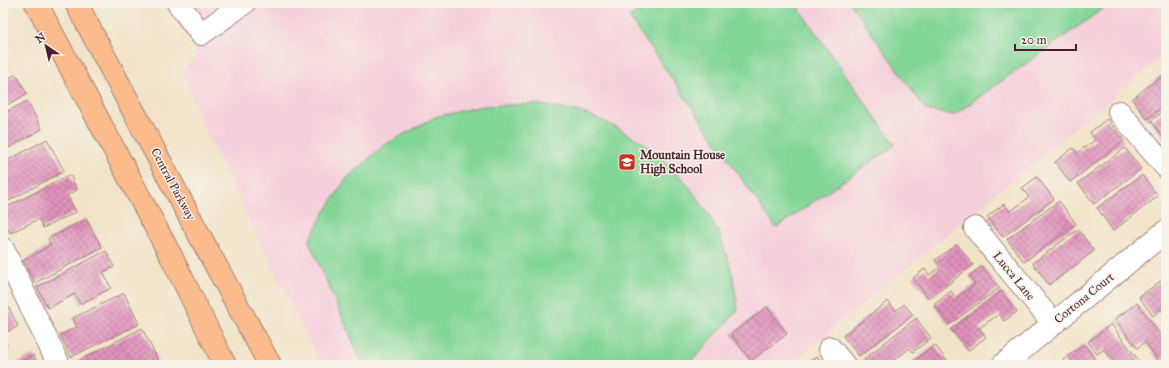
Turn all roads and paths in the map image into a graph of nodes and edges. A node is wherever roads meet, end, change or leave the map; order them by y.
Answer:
1 (36, 3) edge
2 (76, 3) edge
3 (178, 3) edge
4 (244, 3) edge
5 (1119, 112) dead end
6 (1166, 167) edge
7 (975, 228) dead end
8 (1166, 231) edge
9 (3, 250) edge
10 (1053, 323) junction
11 (830, 348) dead end
12 (59, 365) edge
13 (225, 365) edge
14 (270, 365) edge
15 (844, 365) edge
16 (1003, 365) edge

1 - 13 main road
2 - 14 main road, Central Parkway
3 - 4 street
5 - 6 street
7 - 10 street, Lucca Lane
8 - 10 street, Cortona Court
9 - 12 street
10 - 16 street, Cortona Court
11 - 15 street

